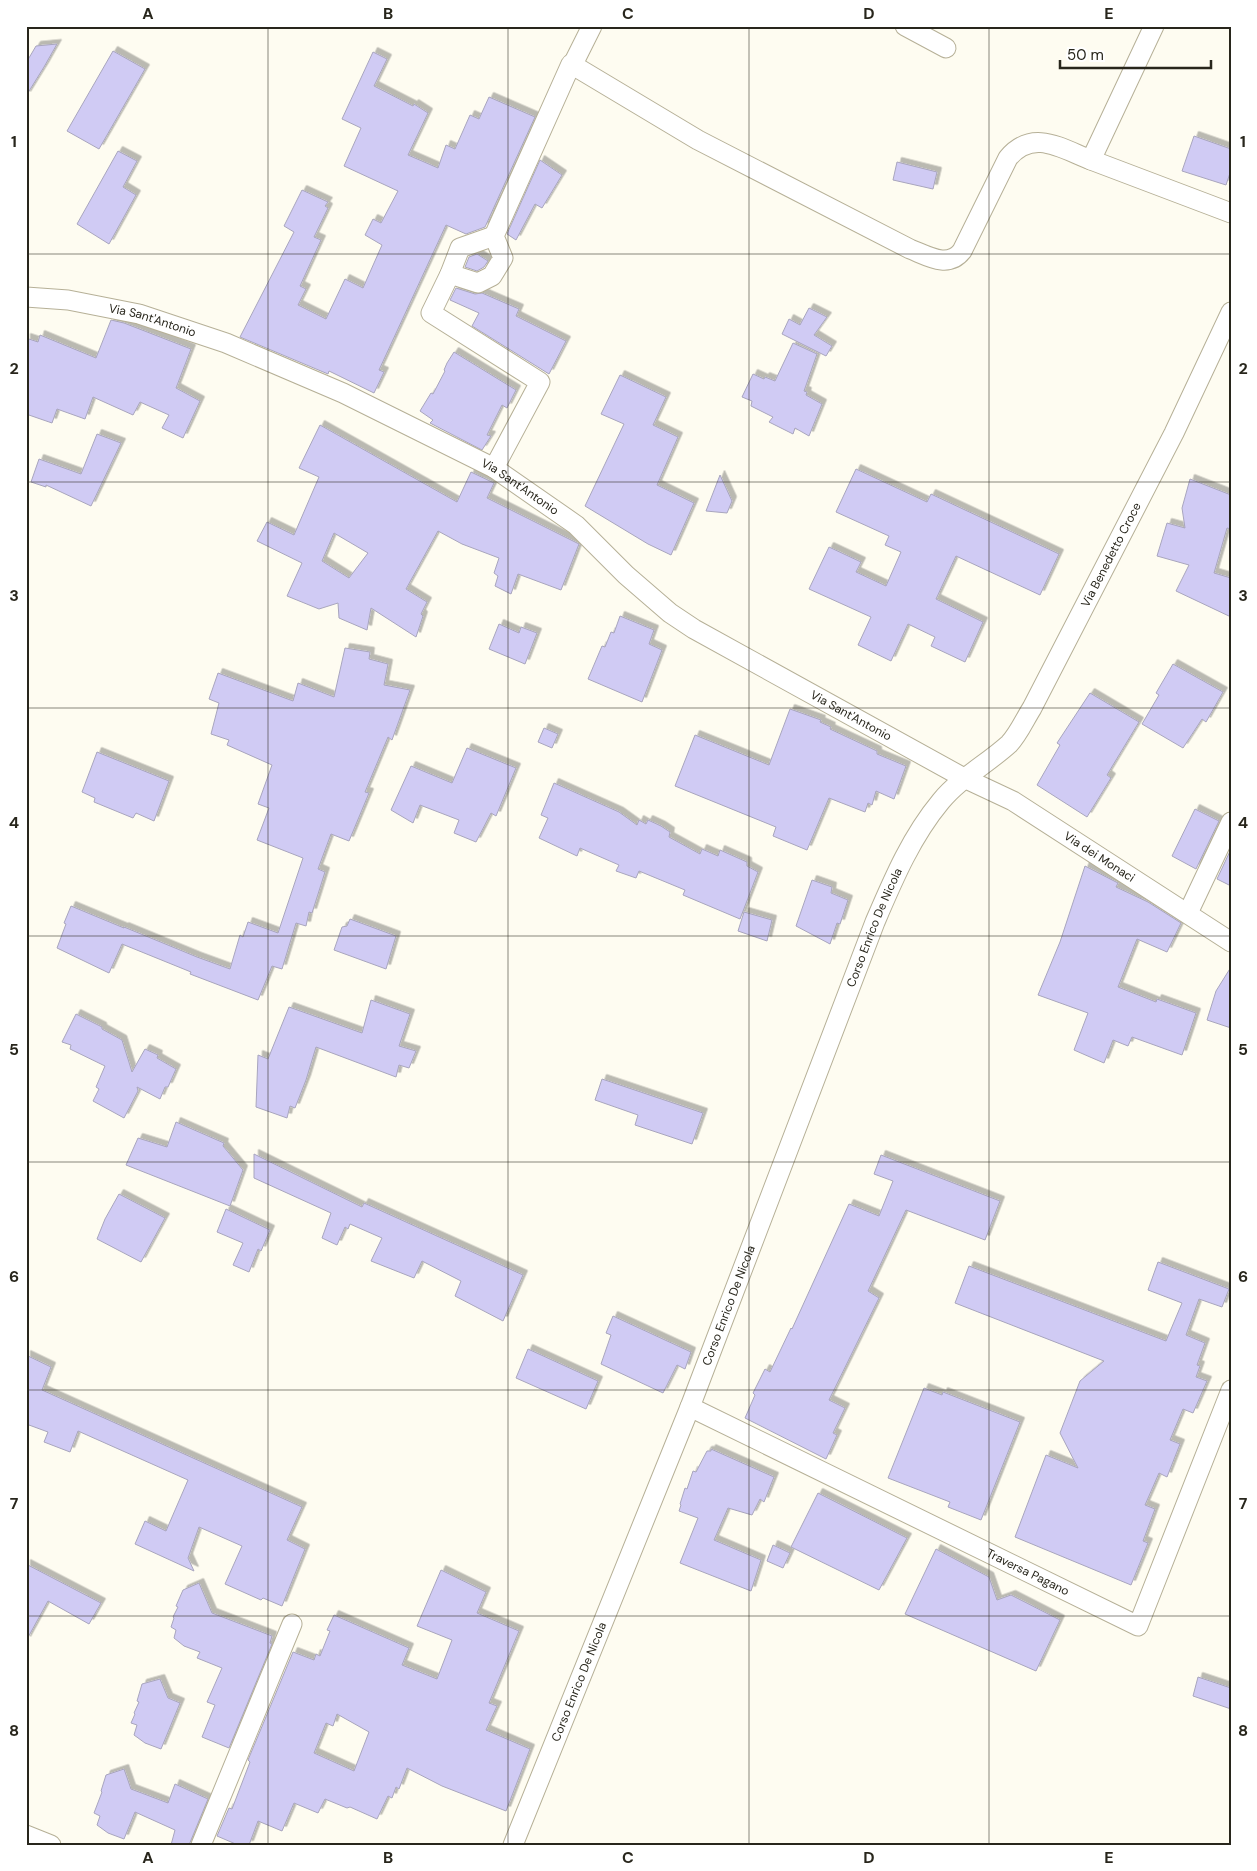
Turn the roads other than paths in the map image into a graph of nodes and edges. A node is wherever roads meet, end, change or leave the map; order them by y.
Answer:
1 (592, 26) edge
2 (905, 26) edge
3 (1154, 26) edge
4 (946, 48) dead end
5 (574, 62) dead end
6 (1091, 160) junction
7 (1231, 213) edge
8 (494, 236) junction
9 (450, 274) junction
10 (26, 297) edge
11 (1231, 312) edge
12 (494, 468) junction
13 (964, 778) junction
14 (1231, 822) edge
15 (1188, 913) junction
16 (1231, 942) edge
17 (1231, 1390) edge
18 (690, 1407) junction
19 (292, 1624) dead end
20 (26, 1835) edge
21 (51, 1845) edge
22 (201, 1845) edge
23 (513, 1845) edge

1 - 5 street
2 - 4 street
3 - 6 street
6 - 7 street
6 - 8 street
8 - 9 street
8 - 9 street
9 - 12 street
10 - 12 street, Via Sant'Antonio
11 - 13 street, Via Benedetto Croce
12 - 13 street, Via Sant'Antonio
13 - 15 street, Via dei Monaci
13 - 18 street, Corso Enrico De Nicola
14 - 15 street
15 - 16 street, Via dei Monaci
17 - 18 street, Traversa Pagano
18 - 23 street, Corso Enrico De Nicola
19 - 22 street
20 - 21 street

